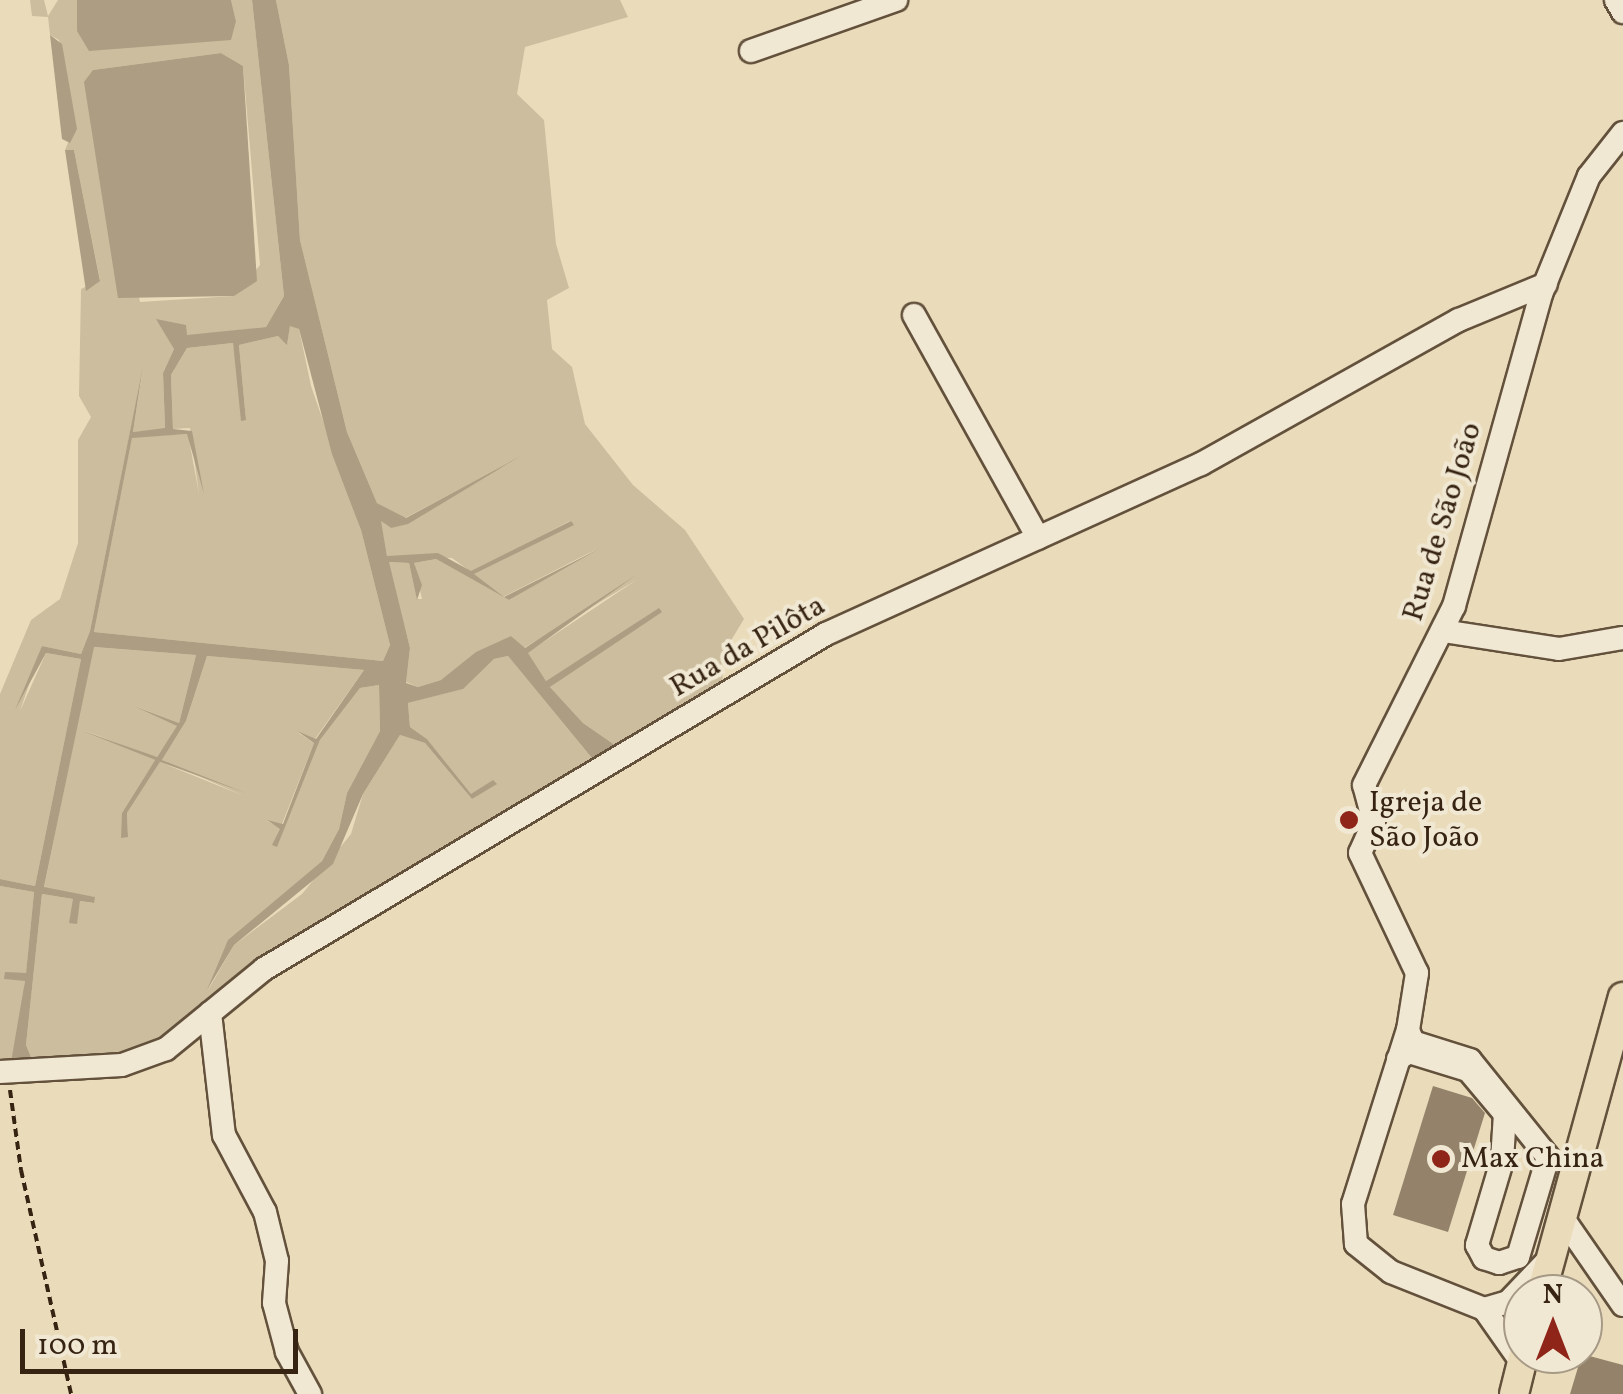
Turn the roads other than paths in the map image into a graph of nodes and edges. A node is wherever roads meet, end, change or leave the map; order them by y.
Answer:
1 (896, 0) edge
2 (1616, 0) edge
3 (1623, 12) edge
4 (752, 51) dead end
5 (1623, 133) edge
6 (1546, 284) junction
7 (914, 315) dead end
8 (1038, 538) junction
9 (1443, 632) junction
10 (1623, 638) edge
11 (1623, 997) edge
12 (210, 1013) junction
13 (1408, 1030) junction
14 (1398, 1059) junction
15 (4, 1072) edge
16 (1562, 1217) junction
17 (1552, 1255) junction
18 (1547, 1274) edge
19 (1623, 1305) edge
20 (1484, 1309) junction
21 (1503, 1333) edge
22 (310, 1394) edge

1 - 4 street
2 - 3 street
5 - 6 street, Rua de São João
6 - 8 street, Rua da Pilôta
6 - 9 street, Rua de São João
7 - 8 street
8 - 12 street, Rua da Pilôta
9 - 10 street
9 - 13 street, Rua de São João
11 - 16 main road
12 - 15 street, Rua da Pilôta
12 - 22 street
13 - 14 street, Rua de São João
13 - 14 street
14 - 20 street, Rua de São João
16 - 17 main road
16 - 19 street
17 - 18 main road
17 - 20 street
20 - 21 street

